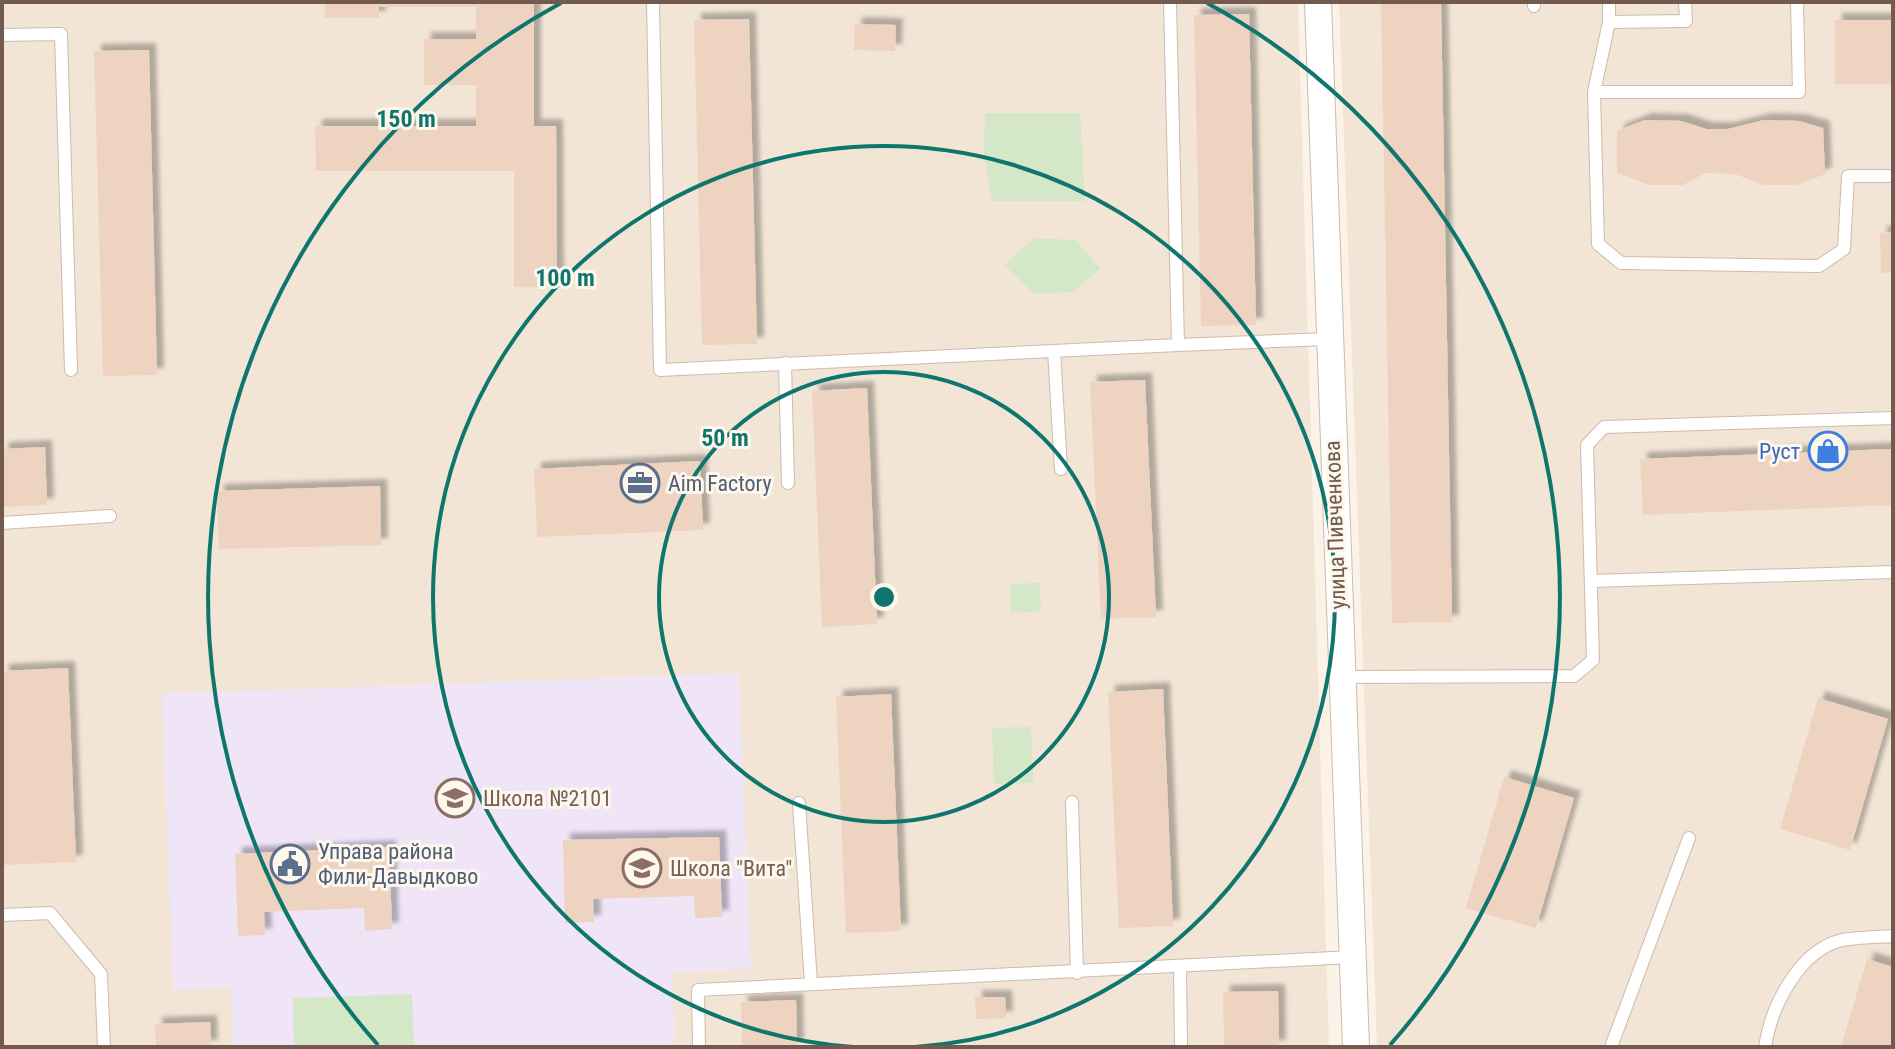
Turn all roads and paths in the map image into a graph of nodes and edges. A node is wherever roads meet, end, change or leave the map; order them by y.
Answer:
1 (653, 2) edge
2 (1170, 2) edge
3 (1318, 2) edge
4 (1609, 2) edge
5 (1685, 2) edge
6 (1797, 2) edge
7 (1609, 22) junction
8 (2, 35) edge
9 (1594, 92) junction
10 (1893, 176) edge
11 (1328, 339) junction
12 (1178, 345) junction
13 (1054, 351) junction
14 (785, 363) junction
15 (71, 370) dead end
16 (1893, 418) edge
17 (1061, 469) dead end
18 (788, 483) dead end
19 (110, 516) dead end
20 (2, 523) edge
21 (1893, 572) edge
22 (1591, 581) junction
23 (1341, 677) junction
24 (1072, 802) dead end
25 (799, 803) dead end
26 (1689, 838) dead end
27 (2, 915) edge
28 (1893, 936) edge
29 (1352, 957) junction
30 (1180, 966) junction
31 (1077, 973) junction
32 (811, 983) junction
33 (104, 1047) edge
34 (699, 1047) edge
35 (1181, 1047) edge
36 (1356, 1047) edge
37 (1611, 1047) edge
38 (1765, 1047) edge

1 - 14 lane
2 - 12 lane
3 - 11 street, улица Пивченкова
4 - 7 lane
5 - 7 lane
6 - 9 lane
7 - 9 lane
8 - 15 lane
9 - 10 lane
11 - 12 lane
11 - 23 street, улица Пивченкова
12 - 13 lane
13 - 14 lane
13 - 17 lane
14 - 18 lane
16 - 22 lane
19 - 20 lane
21 - 22 lane
22 - 23 lane
23 - 29 street, улица Пивченкова
24 - 31 lane
25 - 32 lane
26 - 37 lane
27 - 33 lane
28 - 38 lane
29 - 30 lane
29 - 36 street, улица Пивченкова
30 - 31 lane
30 - 35 lane
31 - 32 lane
32 - 34 lane

